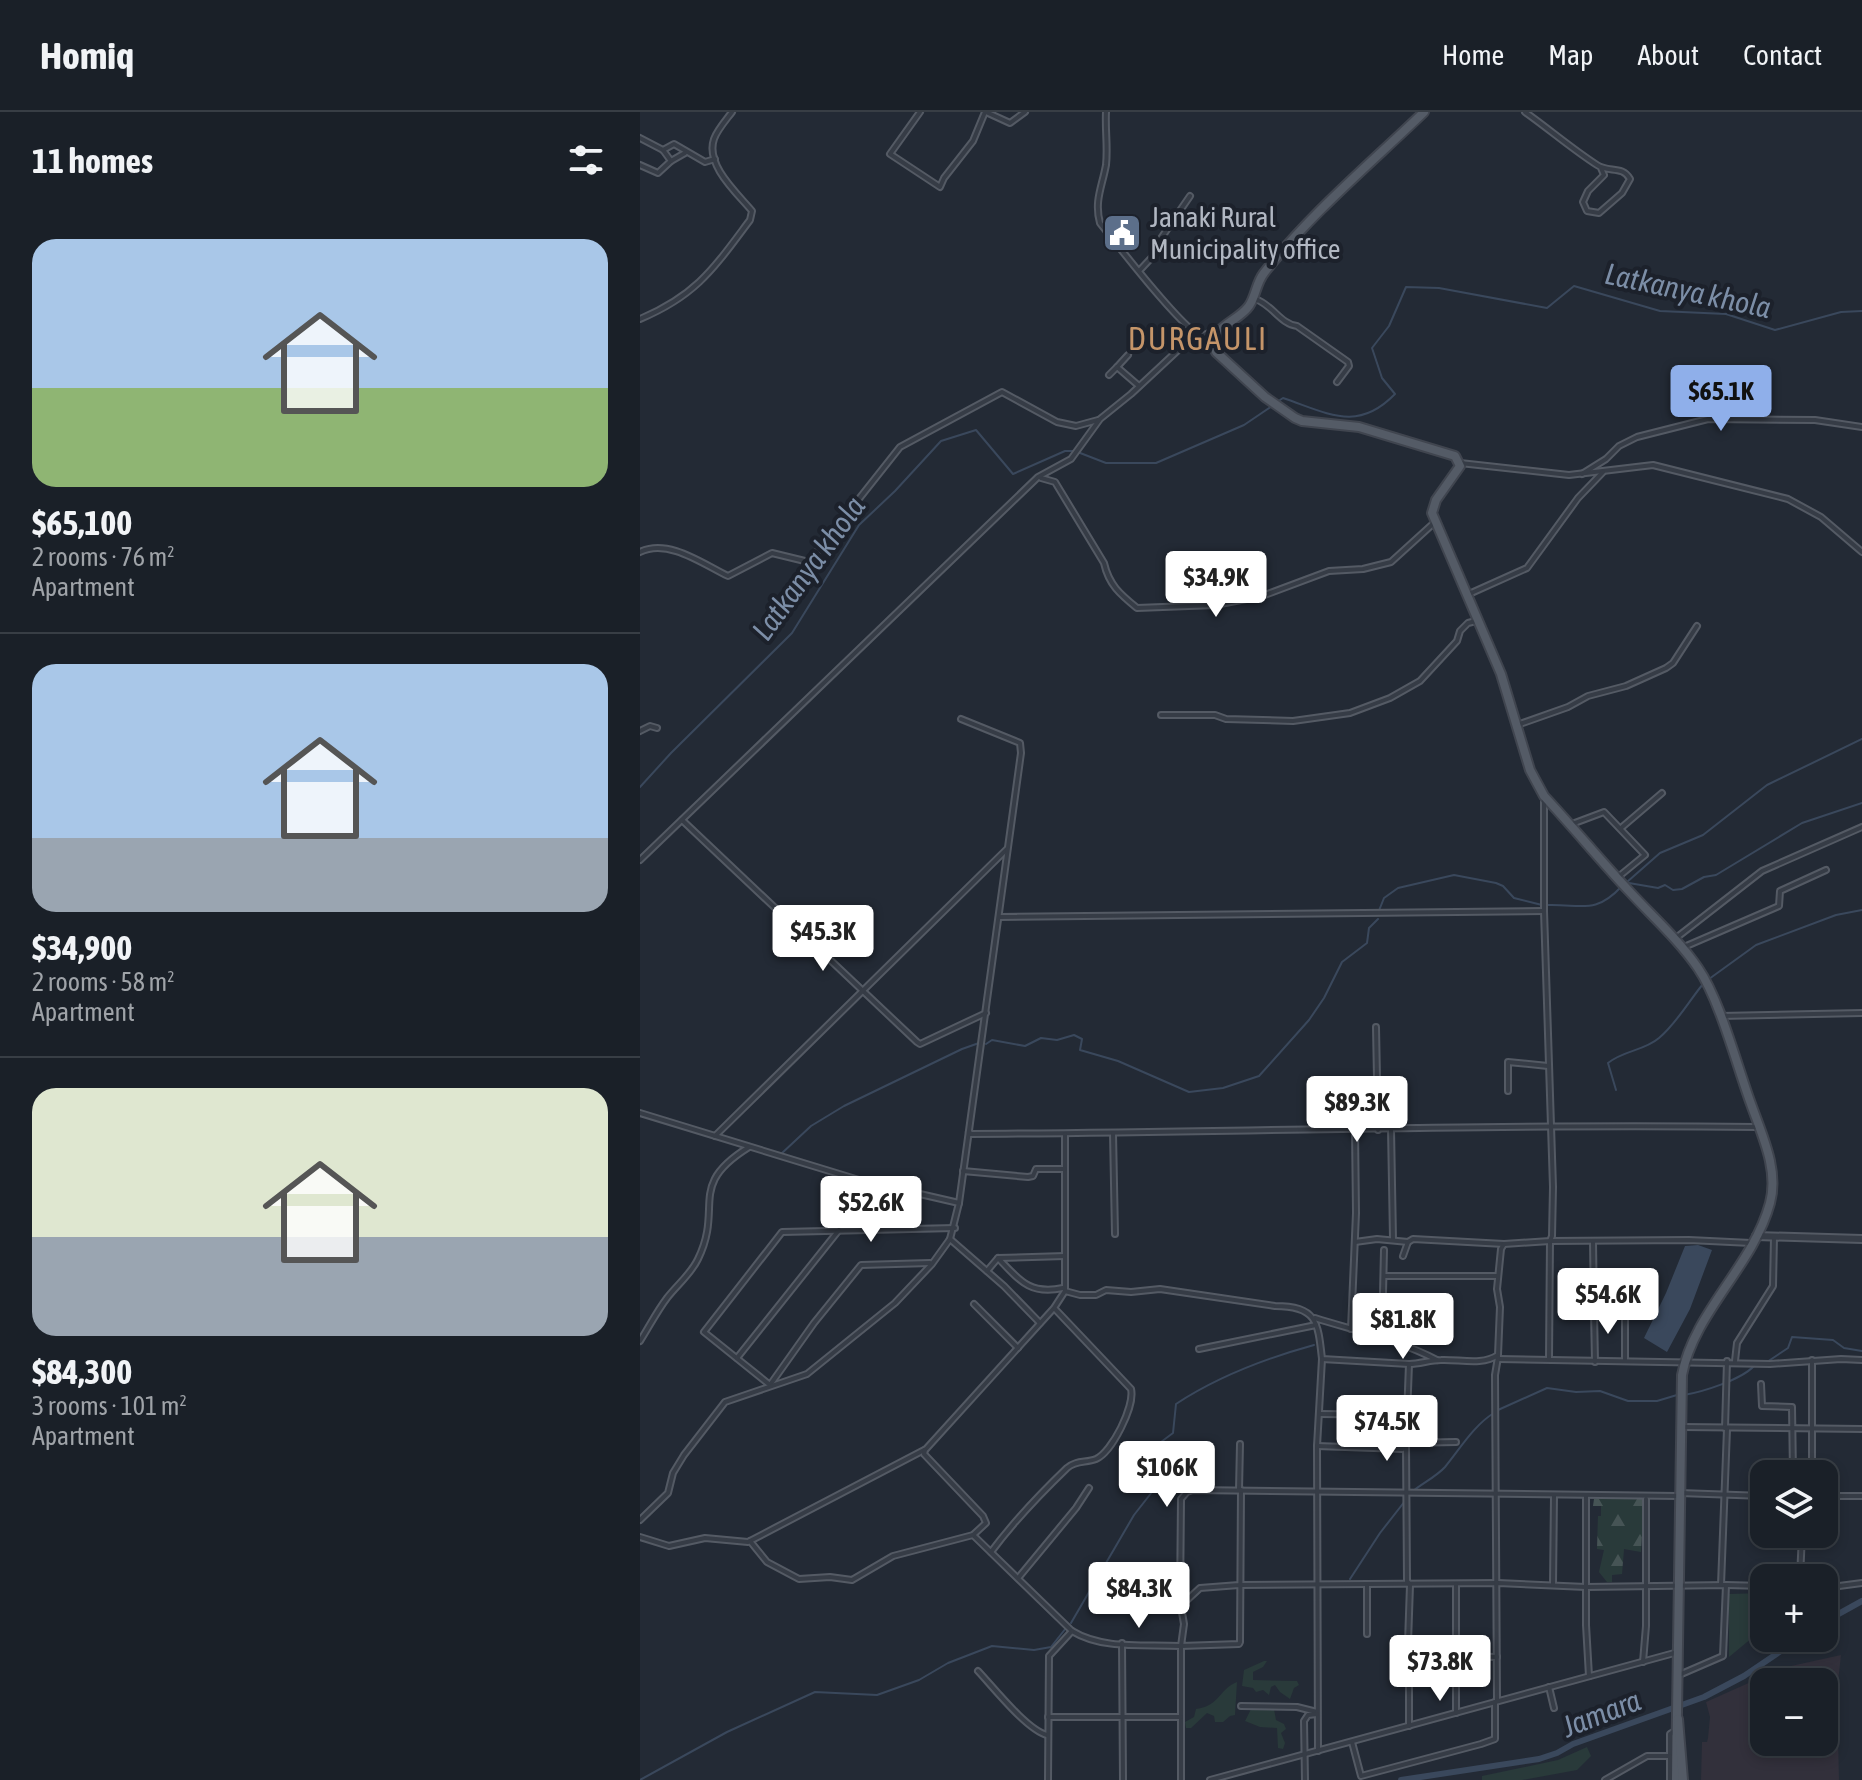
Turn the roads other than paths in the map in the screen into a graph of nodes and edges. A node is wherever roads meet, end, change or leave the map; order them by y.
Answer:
1 (732, 112) edge
2 (920, 112) edge
3 (986, 112) edge
4 (1025, 112) edge
5 (1106, 112) edge
6 (1424, 112) edge
7 (1525, 112) edge
8 (640, 138) edge
9 (663, 150) junction
10 (685, 153) junction
11 (715, 159) junction
12 (671, 161) junction
13 (640, 165) edge
14 (1601, 168) junction
15 (1190, 196) dead end
16 (1140, 270) junction
17 (1252, 299) junction
18 (640, 319) edge
19 (1222, 328) junction
20 (1199, 337) junction
21 (1214, 345) junction
22 (1128, 355) dead end
23 (1117, 367) junction
24 (1109, 375) dead end
25 (1337, 382) dead end
26 (1139, 386) junction
27 (1100, 419) junction
28 (1862, 427) edge
29 (1460, 463) junction
30 (1603, 472) junction
31 (1582, 474) junction
32 (1038, 477) junction
33 (1435, 522) junction
34 (640, 545) edge
35 (668, 548) junction
36 (640, 552) edge
37 (1862, 552) edge
38 (1467, 595) junction
39 (1479, 620) junction
40 (1697, 626) dead end
41 (1161, 715) dead end
42 (961, 719) dead end
43 (1517, 725) junction
44 (657, 728) dead end
45 (640, 731) edge
46 (1662, 793) dead end
47 (1544, 796) junction
48 (682, 820) junction
49 (1570, 824) junction
50 (1862, 827) edge
51 (1621, 828) junction
52 (1009, 847) junction
53 (640, 860) edge
54 (1826, 870) dead end
55 (1621, 882) junction
56 (1544, 911) junction
57 (999, 917) junction
58 (1674, 940) junction
59 (1682, 948) junction
60 (862, 990) junction
61 (986, 1013) junction
62 (1862, 1013) edge
63 (1719, 1016) junction
64 (1376, 1027) dead end
65 (1549, 1066) junction
66 (1508, 1091) dead end
67 (640, 1113) edge
68 (1551, 1127) junction
69 (1759, 1127) junction
70 (1391, 1129) junction
71 (1355, 1130) junction
72 (1378, 1130) junction
73 (969, 1132) junction
74 (1065, 1133) junction
75 (1113, 1133) junction
76 (715, 1136) junction
77 (749, 1147) junction
78 (1065, 1169) junction
79 (963, 1171) junction
80 (959, 1203) junction
81 (955, 1228) junction
82 (839, 1230) junction
83 (1115, 1234) dead end
84 (1774, 1237) junction
85 (950, 1239) junction
86 (1393, 1239) junction
87 (1862, 1239) edge
88 (1755, 1240) junction
89 (1550, 1241) junction
90 (1593, 1241) junction
91 (1355, 1242) junction
92 (1408, 1242) junction
93 (1504, 1244) junction
94 (1384, 1250) dead end
95 (1065, 1256) junction
96 (1403, 1256) dead end
97 (998, 1258) junction
98 (932, 1264) junction
99 (987, 1271) junction
100 (1384, 1276) junction
101 (1499, 1276) junction
102 (1065, 1289) junction
103 (974, 1304) dead end
104 (1054, 1308) junction
105 (1594, 1311) junction
106 (1316, 1322) junction
107 (1040, 1323) junction
108 (1351, 1329) junction
109 (1382, 1337) junction
110 (640, 1341) edge
111 (1018, 1348) junction
112 (1199, 1349) dead end
113 (1498, 1357) junction
114 (737, 1358) junction
115 (1322, 1359) junction
116 (1437, 1360) junction
117 (1549, 1360) junction
118 (1812, 1360) junction
119 (1862, 1360) edge
120 (1727, 1361) junction
121 (1735, 1361) junction
122 (1595, 1362) junction
123 (1625, 1362) junction
124 (1684, 1362) junction
125 (1409, 1364) junction
126 (1761, 1384) dead end
127 (770, 1385) junction
128 (1319, 1414) junction
129 (1408, 1415) junction
130 (1679, 1427) junction
131 (1726, 1428) junction
132 (1811, 1428) junction
133 (1792, 1429) junction
134 (1862, 1429) edge
135 (1456, 1442) dead end
136 (1406, 1443) junction
137 (1240, 1444) dead end
138 (1317, 1446) junction
139 (926, 1449) junction
140 (1793, 1460) edge
141 (1812, 1460) edge
142 (1089, 1488) dead end
143 (1240, 1490) junction
144 (1317, 1491) junction
145 (1407, 1495) junction
146 (1678, 1495) junction
147 (1497, 1496) junction
148 (1554, 1496) junction
149 (1586, 1496) junction
150 (1725, 1496) junction
151 (1750, 1496) edge
152 (1838, 1496) edge
153 (1862, 1496) edge
154 (1646, 1499) dead end
155 (640, 1520) edge
156 (973, 1535) junction
157 (640, 1537) edge
158 (750, 1541) junction
159 (991, 1552) junction
160 (1019, 1577) junction
161 (1316, 1583) junction
162 (1498, 1583) junction
163 (1862, 1583) edge
164 (1456, 1584) junction
165 (1645, 1584) junction
166 (1679, 1584) junction
167 (1239, 1585) junction
168 (1410, 1585) junction
169 (1553, 1585) junction
170 (1724, 1585) junction
171 (1367, 1586) junction
172 (1750, 1586) edge
173 (1838, 1586) edge
174 (1586, 1587) junction
175 (1180, 1601) junction
176 (1072, 1631) junction
177 (1367, 1634) dead end
178 (1122, 1643) junction
179 (1181, 1646) junction
180 (1678, 1652) junction
181 (1429, 1655) junction
182 (1456, 1656) junction
183 (1497, 1657) junction
184 (1643, 1662) junction
185 (978, 1671) dead end
186 (1679, 1675) junction
187 (1589, 1676) junction
188 (1549, 1687) junction
189 (1496, 1701) junction
190 (1241, 1706) dead end
191 (1554, 1708) dead end
192 (1317, 1713) junction
193 (1456, 1713) junction
194 (1048, 1717) junction
195 (1122, 1717) junction
196 (1181, 1717) junction
197 (1678, 1717) junction
198 (1409, 1726) junction
199 (1675, 1731) junction
200 (1047, 1735) junction
201 (1352, 1742) junction
202 (1318, 1751) junction
203 (1303, 1755) junction
204 (1670, 1756) junction
205 (1048, 1780) edge
206 (1123, 1780) edge
207 (1181, 1780) edge
208 (1210, 1780) edge
209 (1305, 1780) edge
210 (1605, 1780) edge
211 (1673, 1780) edge
212 (1683, 1780) edge

1 - 11 street
2 - 3 street
3 - 4 street
5 - 16 street
6 - 17 main road
7 - 14 street
8 - 9 street
9 - 10 street
9 - 12 street
10 - 11 street
10 - 12 street
11 - 18 street
12 - 13 street
14 - 14 street
15 - 16 street
16 - 20 street
17 - 19 main road
17 - 25 street
19 - 20 street
19 - 21 main road
20 - 21 street
20 - 26 street
21 - 29 main road
22 - 23 street
23 - 24 street
23 - 26 street
26 - 27 street
27 - 32 street
27 - 35 street
28 - 31 street
29 - 31 street
29 - 33 main road
30 - 31 street
30 - 37 street
30 - 38 street
32 - 33 street
32 - 48 street
33 - 38 main road
34 - 35 street
35 - 36 street
38 - 39 main road
39 - 41 street
39 - 43 main road
40 - 43 street
42 - 52 street
43 - 47 main road
44 - 45 street
46 - 51 street
47 - 49 main road
47 - 56 street
48 - 53 street
48 - 60 street
49 - 51 street
49 - 55 main road
50 - 58 street
51 - 55 street
52 - 57 street
52 - 60 street
54 - 59 street
55 - 58 main road
56 - 57 street
56 - 65 street
57 - 61 street
58 - 59 main road
59 - 63 main road
60 - 61 street
60 - 76 street
61 - 73 street
62 - 63 street
63 - 69 main road
64 - 72 street
65 - 66 street
65 - 68 street
67 - 76 street
68 - 69 street
68 - 70 street
68 - 89 street
69 - 88 main road
70 - 72 street
70 - 86 street
71 - 72 street
71 - 75 street
71 - 91 street
73 - 74 street
73 - 79 street
74 - 75 street
74 - 78 street
75 - 83 street
76 - 77 street
77 - 80 street
77 - 110 street
78 - 79 street
78 - 95 street
79 - 80 street
80 - 81 street
81 - 82 street
81 - 85 street
82 - 114 street
82 - 114 street
84 - 87 street
84 - 88 street
84 - 121 street
85 - 98 street
85 - 99 street
86 - 91 street
86 - 92 street
88 - 90 street
88 - 124 main road
89 - 90 street
89 - 93 street
89 - 117 street
90 - 105 street
91 - 108 street
92 - 93 street
92 - 96 street
93 - 101 street
94 - 100 street
95 - 97 street
95 - 102 street
97 - 99 street
97 - 102 street
98 - 127 street
98 - 127 street
99 - 107 street
100 - 101 street
100 - 109 street
101 - 113 street
102 - 104 street
102 - 106 street
103 - 111 street
104 - 107 street
104 - 159 street
105 - 122 street
105 - 123 street
106 - 108 street
106 - 112 street
106 - 115 street
107 - 111 street
108 - 109 street
109 - 116 street
111 - 139 street
113 - 116 street
113 - 117 street
113 - 147 street
114 - 127 street
115 - 125 street
115 - 128 street
116 - 125 street
117 - 122 street
118 - 119 street
118 - 121 street
118 - 132 street
120 - 121 street
120 - 124 street
120 - 131 street
122 - 123 street
123 - 124 street
124 - 130 main road
125 - 129 street
126 - 133 street
127 - 155 street
128 - 129 street
128 - 138 street
129 - 136 street
130 - 131 street
130 - 146 main road
131 - 133 street
131 - 150 street
132 - 133 street
132 - 134 street
132 - 141 street
133 - 140 street
135 - 136 street
136 - 138 street
136 - 145 street
137 - 143 street
138 - 144 street
139 - 156 street
139 - 158 street
142 - 160 street
143 - 144 street
143 - 167 street
143 - 175 street
144 - 145 street
144 - 161 street
145 - 147 street
145 - 168 street
146 - 149 street
146 - 150 street
146 - 166 main road
147 - 148 street
147 - 162 street
148 - 149 street
148 - 169 street
149 - 174 street
150 - 151 street
150 - 170 street
152 - 153 street
154 - 165 street
156 - 158 street
156 - 159 street
157 - 158 street
159 - 160 street
160 - 176 street
161 - 167 street
161 - 171 street
161 - 192 street
162 - 164 street
162 - 169 street
162 - 183 street
163 - 173 street
164 - 168 street
164 - 182 street
165 - 166 street
165 - 174 street
165 - 184 street
166 - 170 street
166 - 180 main road
167 - 175 street
167 - 179 street
168 - 171 street
168 - 181 street
169 - 174 street
170 - 172 street
170 - 186 street
171 - 177 street
174 - 187 street
175 - 179 street
176 - 178 street
176 - 194 street
178 - 179 street
178 - 195 street
179 - 196 street
180 - 184 street
180 - 186 main road
181 - 182 street
181 - 198 street
182 - 183 street
182 - 193 street
183 - 189 street
184 - 187 street
185 - 200 street
186 - 197 main road
187 - 188 street
188 - 189 street
188 - 191 street
189 - 193 street
189 - 201 street
190 - 192 street
192 - 202 street
192 - 203 street
193 - 198 street
194 - 195 street
194 - 200 street
195 - 196 street
195 - 206 street
196 - 207 street
197 - 199 main road
197 - 212 main road
198 - 201 street
199 - 204 street
199 - 211 main road
200 - 205 street
201 - 202 street
202 - 203 street
203 - 208 street
203 - 209 street
204 - 210 street
204 - 211 street

